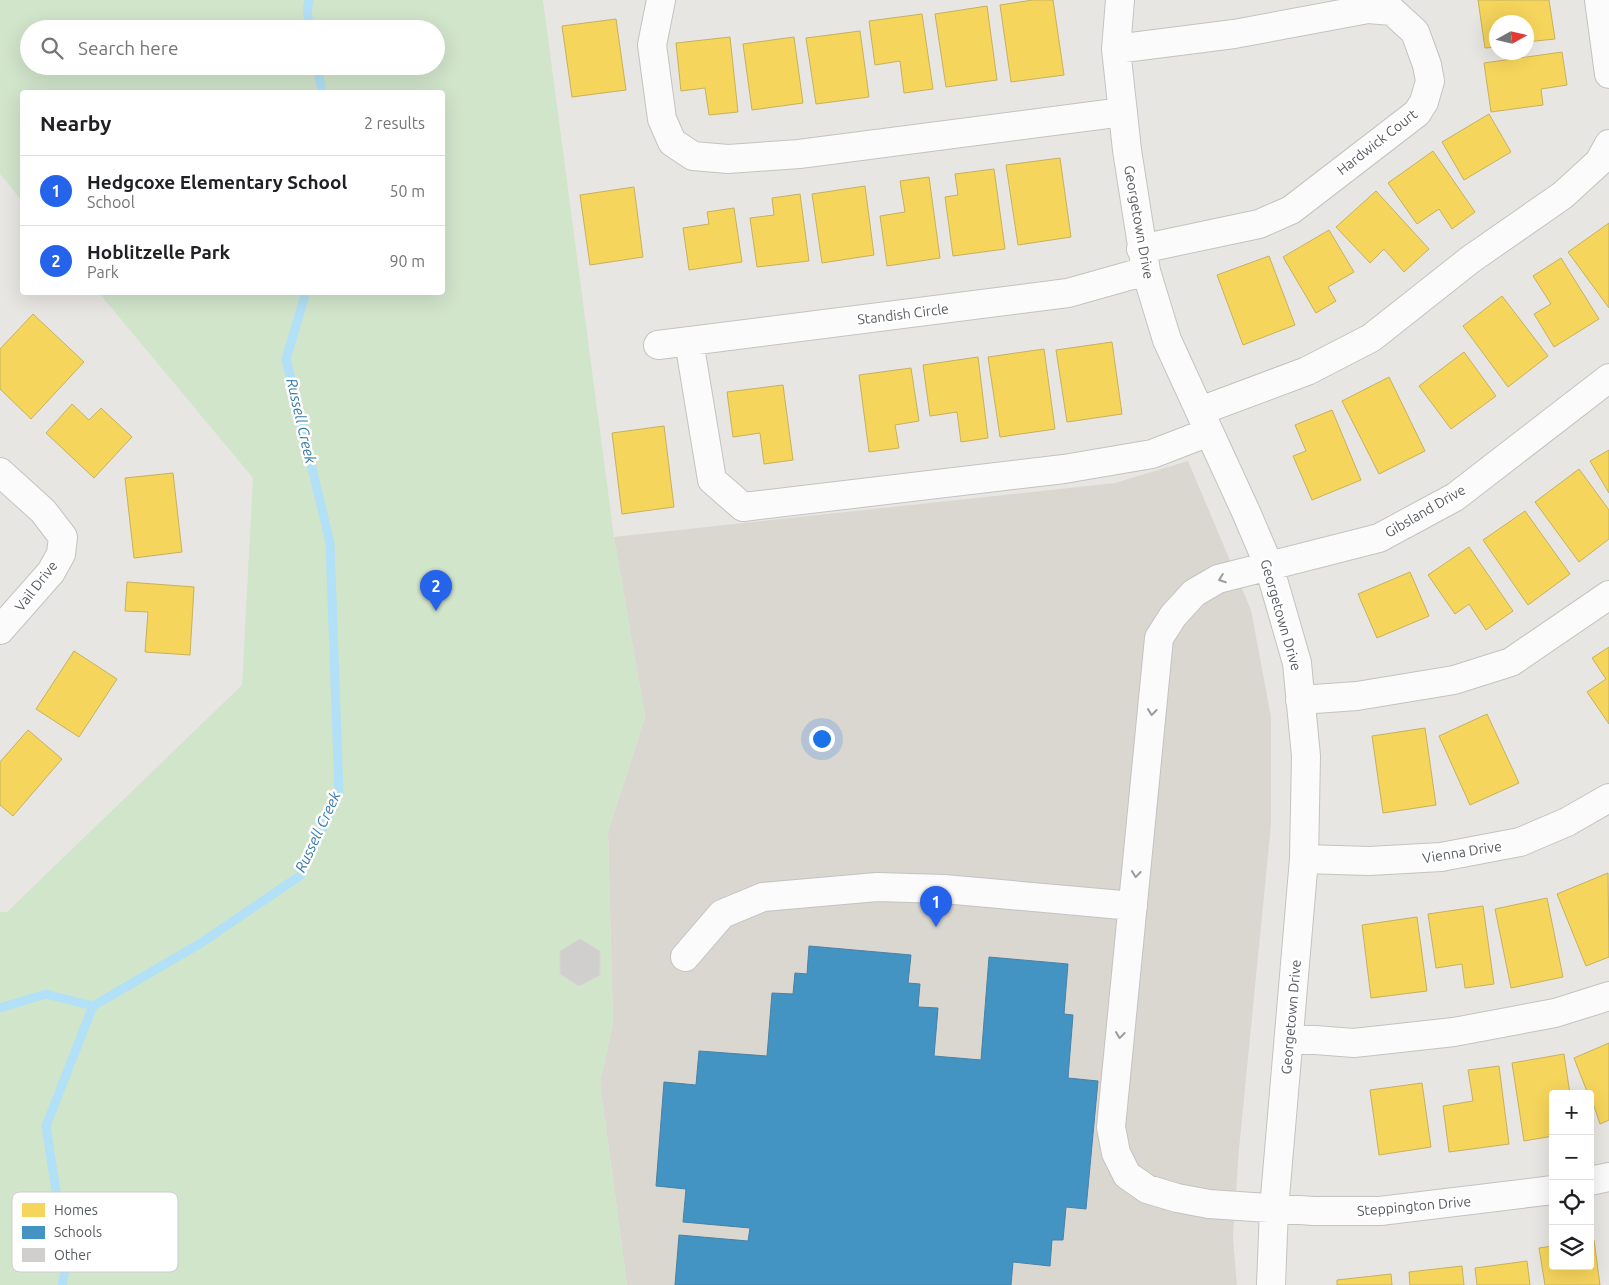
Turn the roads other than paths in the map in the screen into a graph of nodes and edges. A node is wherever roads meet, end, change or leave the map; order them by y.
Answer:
1 (661, 0) edge
2 (1120, 0) edge
3 (1599, 0) edge
4 (1116, 49) junction
5 (1609, 74) edge
6 (1123, 112) junction
7 (1609, 144) edge
8 (1143, 260) junction
9 (689, 341) junction
10 (658, 345) dead end
11 (1609, 378) edge
12 (1204, 421) junction
13 (0, 472) edge
14 (1268, 566) junction
15 (1609, 594) edge
16 (0, 630) edge
17 (1300, 700) junction
18 (1609, 798) edge
19 (1304, 858) junction
20 (1133, 906) junction
21 (685, 956) dead end
22 (1609, 996) edge
23 (1289, 1038) junction
24 (1609, 1177) edge
25 (1594, 1181) edge
26 (1549, 1190) edge
27 (1274, 1209) junction
28 (1271, 1285) edge

1 - 6 street
2 - 4 street, Georgetown Drive
3 - 5 street
4 - 6 street, Georgetown Drive
4 - 8 street, Hardwick Court
6 - 8 street, Georgetown Drive
7 - 12 street
8 - 9 street, Standish Circle
8 - 12 street, Georgetown Drive
9 - 10 street, Standish Circle
9 - 12 street
11 - 14 street, Gibsland Drive
12 - 14 street, Georgetown Drive
13 - 16 street, Vail Drive
14 - 17 street, Georgetown Drive
14 -> 20 street, Gibsland Drive
15 - 17 street
17 - 19 street, Georgetown Drive
18 - 19 street, Vienna Drive
19 - 23 street, Georgetown Drive
20 - 21 street
20 -> 27 street, Steppington Drive
22 - 23 street
23 - 27 street, Georgetown Drive
24 - 25 street
26 - 27 street, Steppington Drive
27 - 28 street, Georgetown Drive

